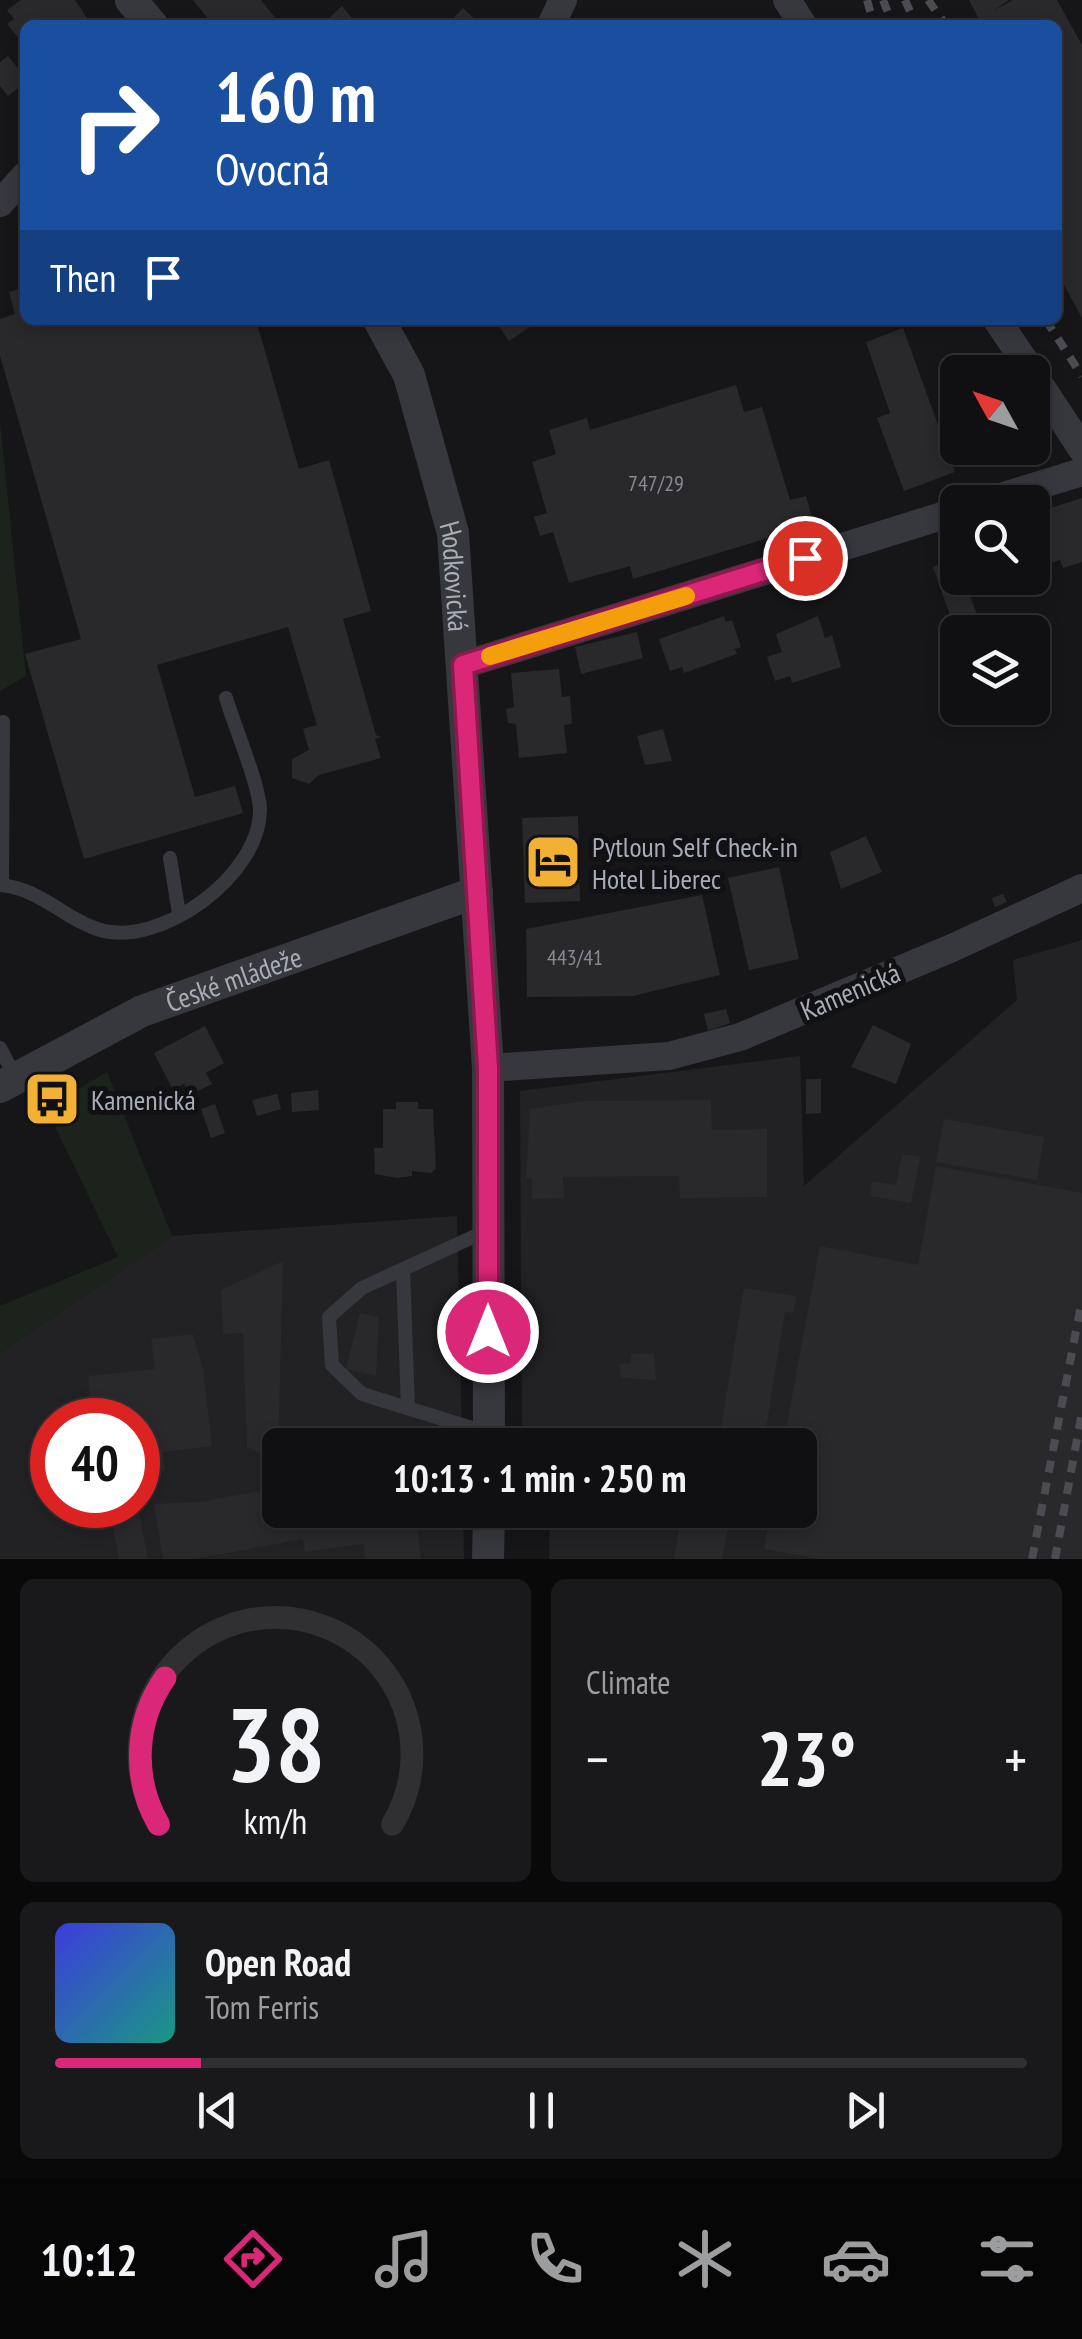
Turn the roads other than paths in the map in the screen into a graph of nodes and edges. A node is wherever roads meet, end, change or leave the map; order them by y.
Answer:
1 (130, 0) edge
2 (148, 20) edge
3 (20, 181) edge
4 (0, 203) edge
5 (381, 325) edge
6 (1001, 325) edge
7 (1020, 355) edge
8 (1050, 400) edge
9 (1082, 448) edge
10 (1082, 472) edge
11 (1040, 485) edge
12 (940, 517) edge
13 (463, 665) junction
14 (226, 698) dead end
15 (3, 722) dead end
16 (170, 858) dead end
17 (1, 884) edge
18 (1082, 888) edge
19 (478, 892) junction
20 (179, 914) junction
21 (0, 1048) edge
22 (488, 1068) junction
23 (8, 1083) edge
24 (487, 1231) junction
25 (403, 1269) junction
26 (408, 1408) junction
27 (460, 1428) edge
28 (488, 1428) edge
29 (489, 1528) edge
30 (488, 1559) edge

1 - 2 street
3 - 4 street
5 - 13 street, Hodkovická
6 - 7 street
8 - 9 street
10 - 11 street
12 - 13 street
13 - 19 street, Hodkovická
14 - 20 lane
15 - 17 lane
16 - 20 lane
17 - 20 lane
18 - 22 street, Kamenická
19 - 22 street, Hodkovická
19 - 23 street, České mládeže
21 - 23 lane
22 - 24 street, Hodkovická
24 - 25 lane
24 - 28 street, Hodkovická
25 - 26 lane
25 - 26 lane
26 - 27 lane
29 - 30 street

